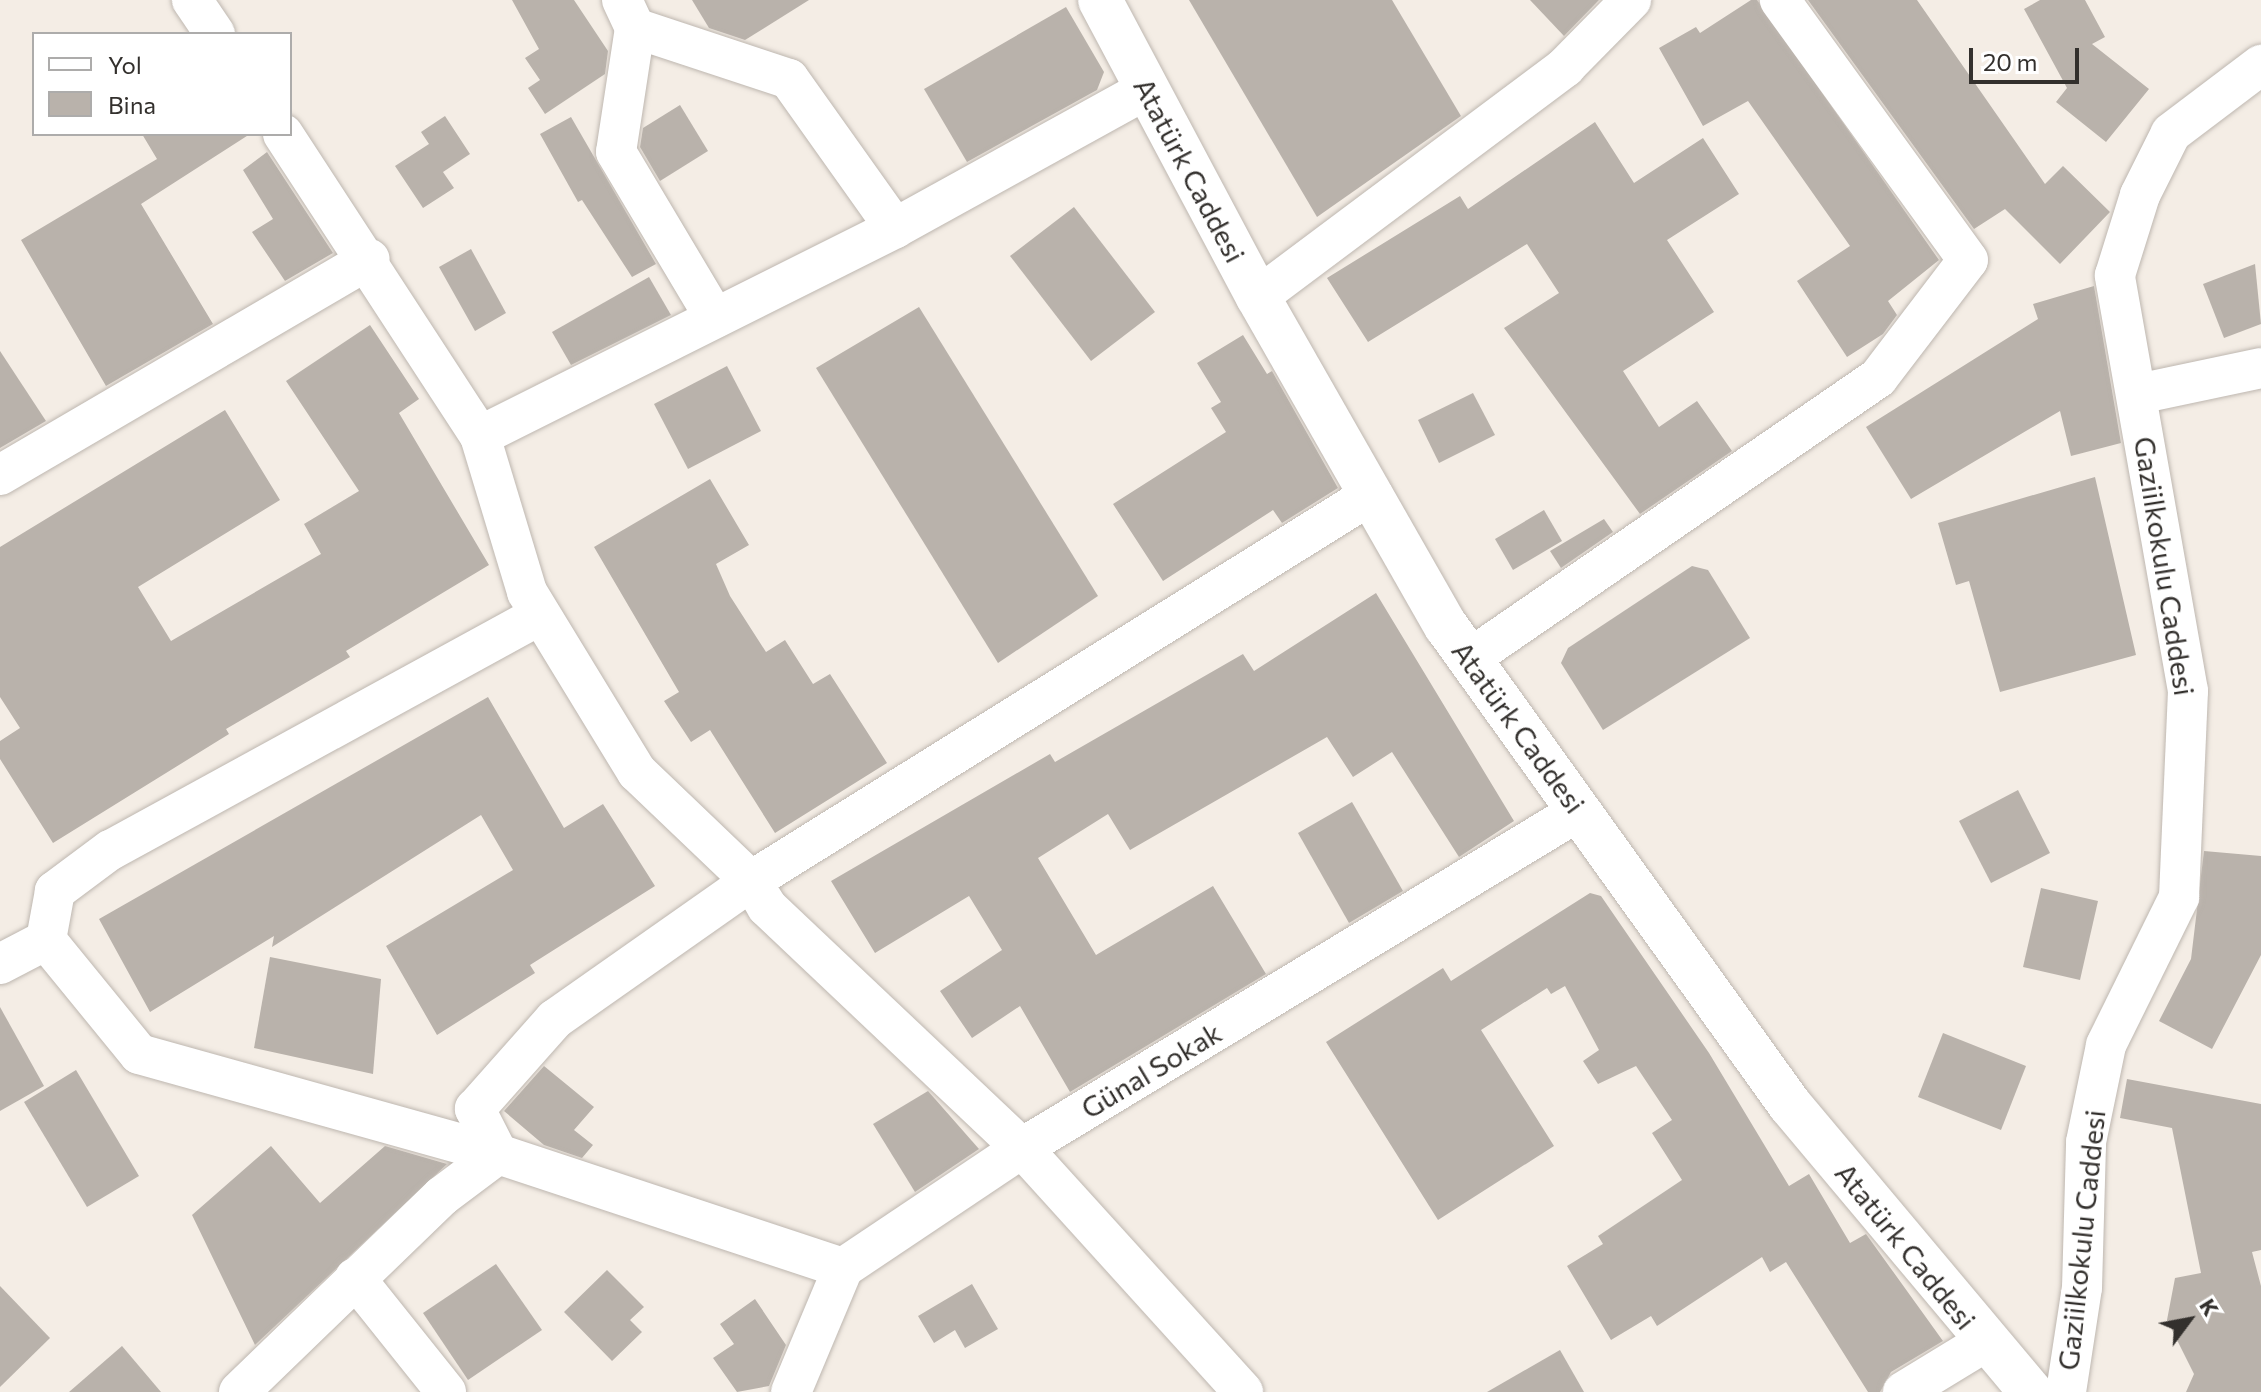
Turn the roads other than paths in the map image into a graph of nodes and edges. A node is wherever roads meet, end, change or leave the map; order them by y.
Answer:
1 (192, 0) edge
2 (1100, 0) edge
3 (1631, 0) edge
4 (1780, 0) edge
5 (628, 14) edge
6 (214, 32) edge
7 (2261, 65) edge
8 (1147, 89) junction
9 (284, 136) edge
10 (895, 228) junction
11 (369, 259) junction
12 (1258, 297) junction
13 (715, 318) junction
14 (2261, 368) edge
15 (2138, 394) junction
16 (480, 436) junction
17 (0, 475) edge
18 (1372, 494) junction
19 (540, 615) junction
20 (1469, 659) junction
21 (1579, 811) junction
22 (751, 881) junction
23 (46, 940) junction
24 (0, 964) edge
25 (1022, 1148) junction
26 (498, 1154) junction
27 (843, 1268) junction
28 (355, 1278) junction
29 (1985, 1342) junction
30 (239, 1392) edge
31 (446, 1392) edge
32 (791, 1392) edge
33 (1243, 1392) edge
34 (1903, 1392) edge
35 (2031, 1392) edge
36 (2066, 1392) edge

1 - 6 street
2 - 8 street, Atatürk Caddesi
3 - 12 street
4 - 20 street
5 - 10 street
5 - 13 street
7 - 15 street, Gaziilkokulu Caddesi
8 - 10 street
8 - 12 street, Atatürk Caddesi
9 - 11 street
10 - 13 street
11 - 16 street
11 - 17 street
12 - 18 street, Atatürk Caddesi
13 - 16 street
14 - 15 street
15 - 36 street, Gaziilkokulu Caddesi
16 - 19 street
18 - 20 street, Atatürk Caddesi
18 - 22 street
19 - 22 street
19 - 23 street
20 - 21 street, Atatürk Caddesi
21 - 25 street, Günal Sokak
21 - 29 street, Atatürk Caddesi
22 - 25 street
22 - 26 street
23 - 24 street
23 - 26 street
25 - 27 street, Günal Sokak
25 - 33 street
26 - 27 street
26 - 28 street
27 - 32 street
28 - 30 street
28 - 31 street
29 - 34 street
29 - 35 street, Atatürk Caddesi

